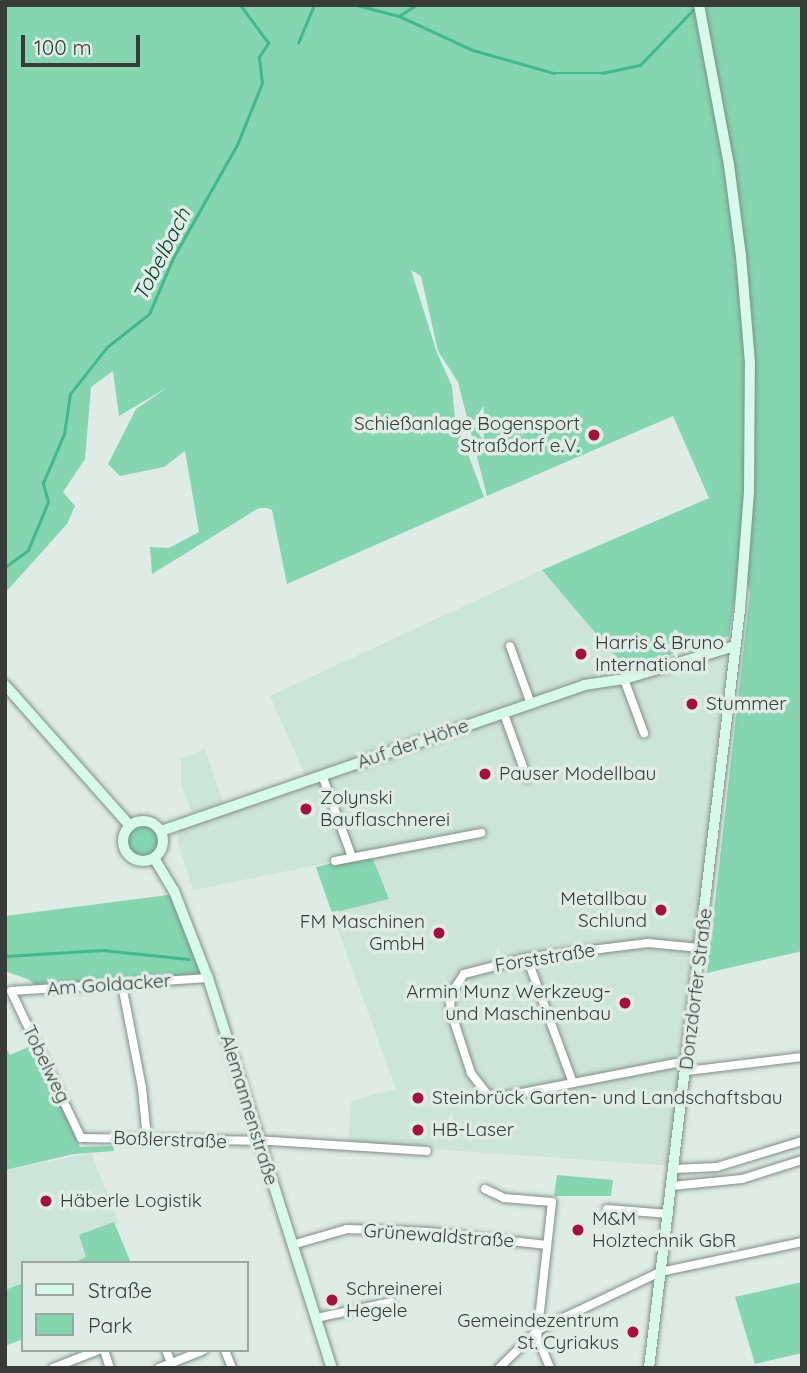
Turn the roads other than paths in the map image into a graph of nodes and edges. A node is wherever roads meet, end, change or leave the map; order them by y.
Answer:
1 (699, 5) edge
2 (510, 646) dead end
3 (735, 646) junction
4 (624, 679) junction
5 (5, 685) edge
6 (531, 704) junction
7 (504, 713) junction
8 (643, 733) dead end
9 (322, 775) junction
10 (527, 778) dead end
11 (130, 825) junction
12 (162, 831) junction
13 (481, 833) dead end
14 (352, 857) junction
15 (154, 858) junction
16 (335, 861) dead end
17 (700, 948) junction
18 (527, 958) junction
19 (208, 978) junction
20 (122, 985) junction
21 (11, 991) joint
22 (802, 1057) edge
23 (676, 1063) dead end
24 (687, 1071) junction
25 (573, 1083) junction
26 (81, 1138) joint
27 (147, 1138) junction
28 (802, 1141) edge
29 (258, 1143) junction
30 (427, 1151) dead end
31 (802, 1160) edge
32 (674, 1169) junction
33 (672, 1186) junction
34 (485, 1189) dead end
35 (607, 1209) dead end
36 (669, 1214) junction
37 (802, 1242) edge
38 (292, 1245) junction
39 (547, 1245) junction
40 (660, 1272) junction
41 (391, 1302) dead end
42 (316, 1318) junction
43 (538, 1330) junction
44 (96, 1352) edge
45 (102, 1352) edge
46 (200, 1352) edge
47 (172, 1365) edge
48 (53, 1368) edge
49 (110, 1368) edge
50 (159, 1368) edge
51 (332, 1368) edge
52 (499, 1368) edge
53 (550, 1368) edge
54 (649, 1368) edge

1 - 3 street, Donzdorfer Straße
2 - 6 street
3 - 4 street, Auf der Höhe
3 - 17 street, Donzdorfer Straße
4 - 6 street, Auf der Höhe
4 - 8 street
5 - 11 street
6 - 7 street, Auf der Höhe
7 - 9 street, Auf der Höhe
7 - 10 street
9 - 12 street, Auf der Höhe
9 - 14 street
11 - 12 street
11 - 15 street
12 - 15 street
13 - 14 street
14 - 16 street
15 - 19 street, Alemannenstraße
17 - 18 street, Forststraße
17 - 24 street, Donzdorfer Straße
18 - 25 street
18 - 25 street, Forststraße
19 - 20 street, Am Goldacker
19 - 29 street, Alemannenstraße
20 - 21 street, Am Goldacker
20 - 27 street
21 - 26 street, Tobelweg
22 - 24 street
23 - 25 street, Forststraße
24 - 32 street, Donzdorfer Straße
26 - 27 street, Boßlerstraße
27 - 29 street, Boßlerstraße
28 - 32 street
29 - 30 street, Boßlerstraße
29 - 38 street, Alemannenstraße
31 - 33 street
32 - 33 street, Donzdorfer Straße
33 - 36 street, Donzdorfer Straße
34 - 39 street
35 - 36 street
36 - 40 street, Donzdorfer Straße
37 - 40 street
38 - 39 street, Grünewaldstraße
38 - 42 street, Alemannenstraße
39 - 43 street
40 - 43 street
40 - 54 street, Donzdorfer Straße
41 - 42 street
42 - 51 street, Alemannenstraße
43 - 52 street
43 - 53 street
44 - 48 street
45 - 49 street
46 - 47 street
47 - 50 street

